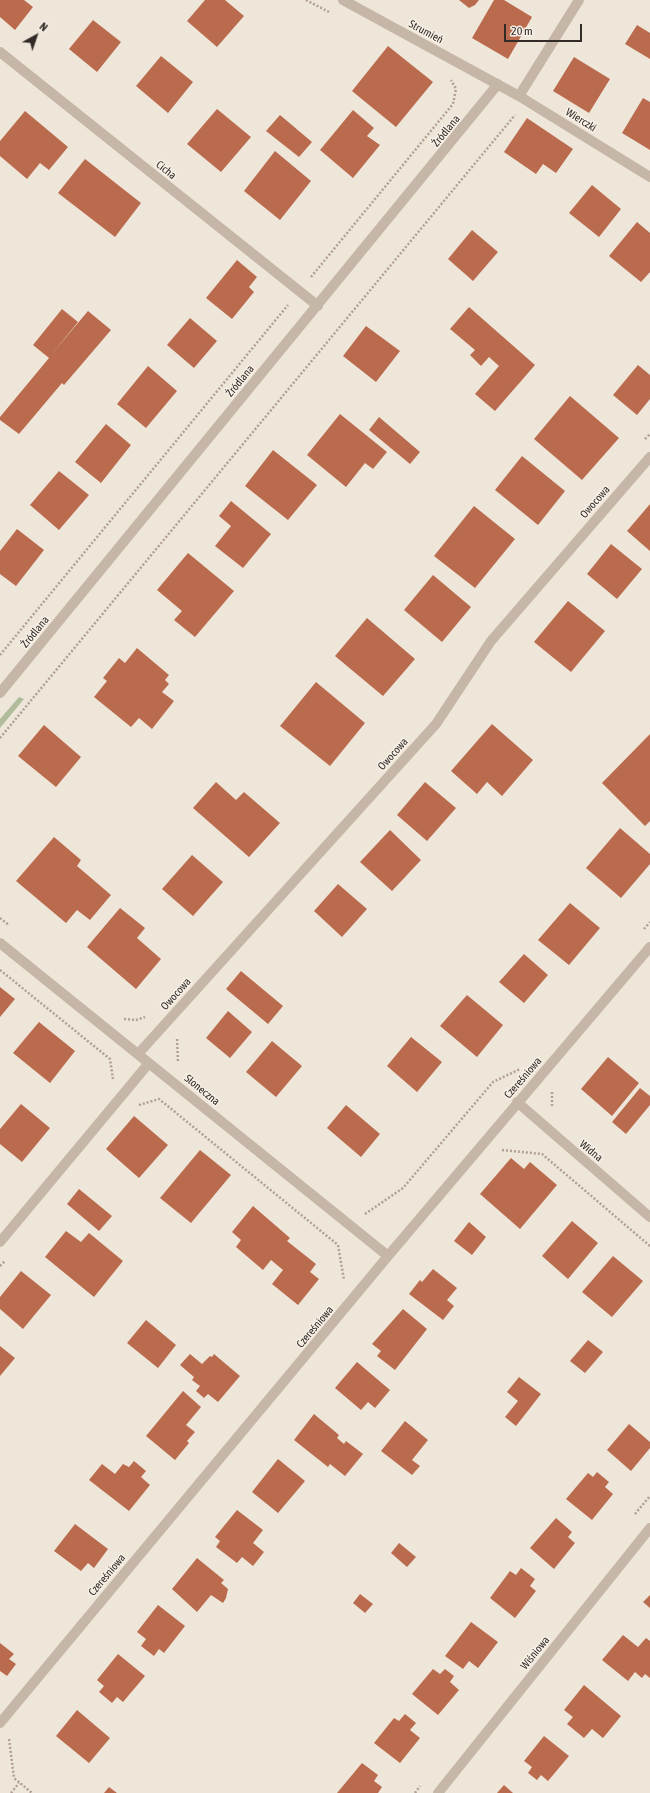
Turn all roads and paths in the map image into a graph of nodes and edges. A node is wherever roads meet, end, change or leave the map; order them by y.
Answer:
1 (343, 0) edge
2 (579, 0) edge
3 (0, 52) edge
4 (448, 77) dead end
5 (498, 84) junction
6 (523, 98) junction
7 (650, 177) edge
8 (300, 291) junction
9 (318, 306) junction
10 (650, 457) edge
11 (0, 655) edge
12 (0, 693) edge
13 (0, 738) edge
14 (0, 943) edge
15 (650, 947) edge
16 (0, 970) edge
17 (138, 1054) junction
18 (110, 1059) dead end
19 (149, 1063) junction
20 (493, 1082) dead end
21 (552, 1087) dead end
22 (517, 1102) junction
23 (138, 1105) dead end
24 (552, 1107) dead end
25 (496, 1150) dead end
26 (364, 1215) dead end
27 (650, 1217) edge
28 (0, 1242) edge
29 (650, 1246) edge
30 (388, 1256) junction
31 (344, 1285) dead end
32 (650, 1528) edge
33 (0, 1722) edge
34 (9, 1737) dead end
35 (19, 1783) junction
36 (11, 1793) edge
37 (32, 1793) edge
38 (438, 1793) edge

1 - 5 street, Strumień
2 - 6 street
3 - 8 street, Cicha
4 - 8 path
5 - 6 street, Wierczki
5 - 9 street, Źródlana
6 - 7 street, Wierczki
6 - 13 path
8 - 9 street, Cicha
8 - 11 path
9 - 12 street, Źródlana
10 - 17 street, Owocowa
14 - 17 street, Słoneczna
15 - 22 street, Czereśniowa
16 - 18 path
17 - 19 street, Słoneczna
19 - 28 street
19 - 30 street, Słoneczna
20 - 26 path
21 - 24 path
22 - 27 street, Widna
22 - 30 street, Czereśniowa
23 - 31 path
25 - 29 path
30 - 33 street, Czereśniowa
32 - 38 street, Wiśniowa
34 - 35 path
35 - 36 path
35 - 37 path

